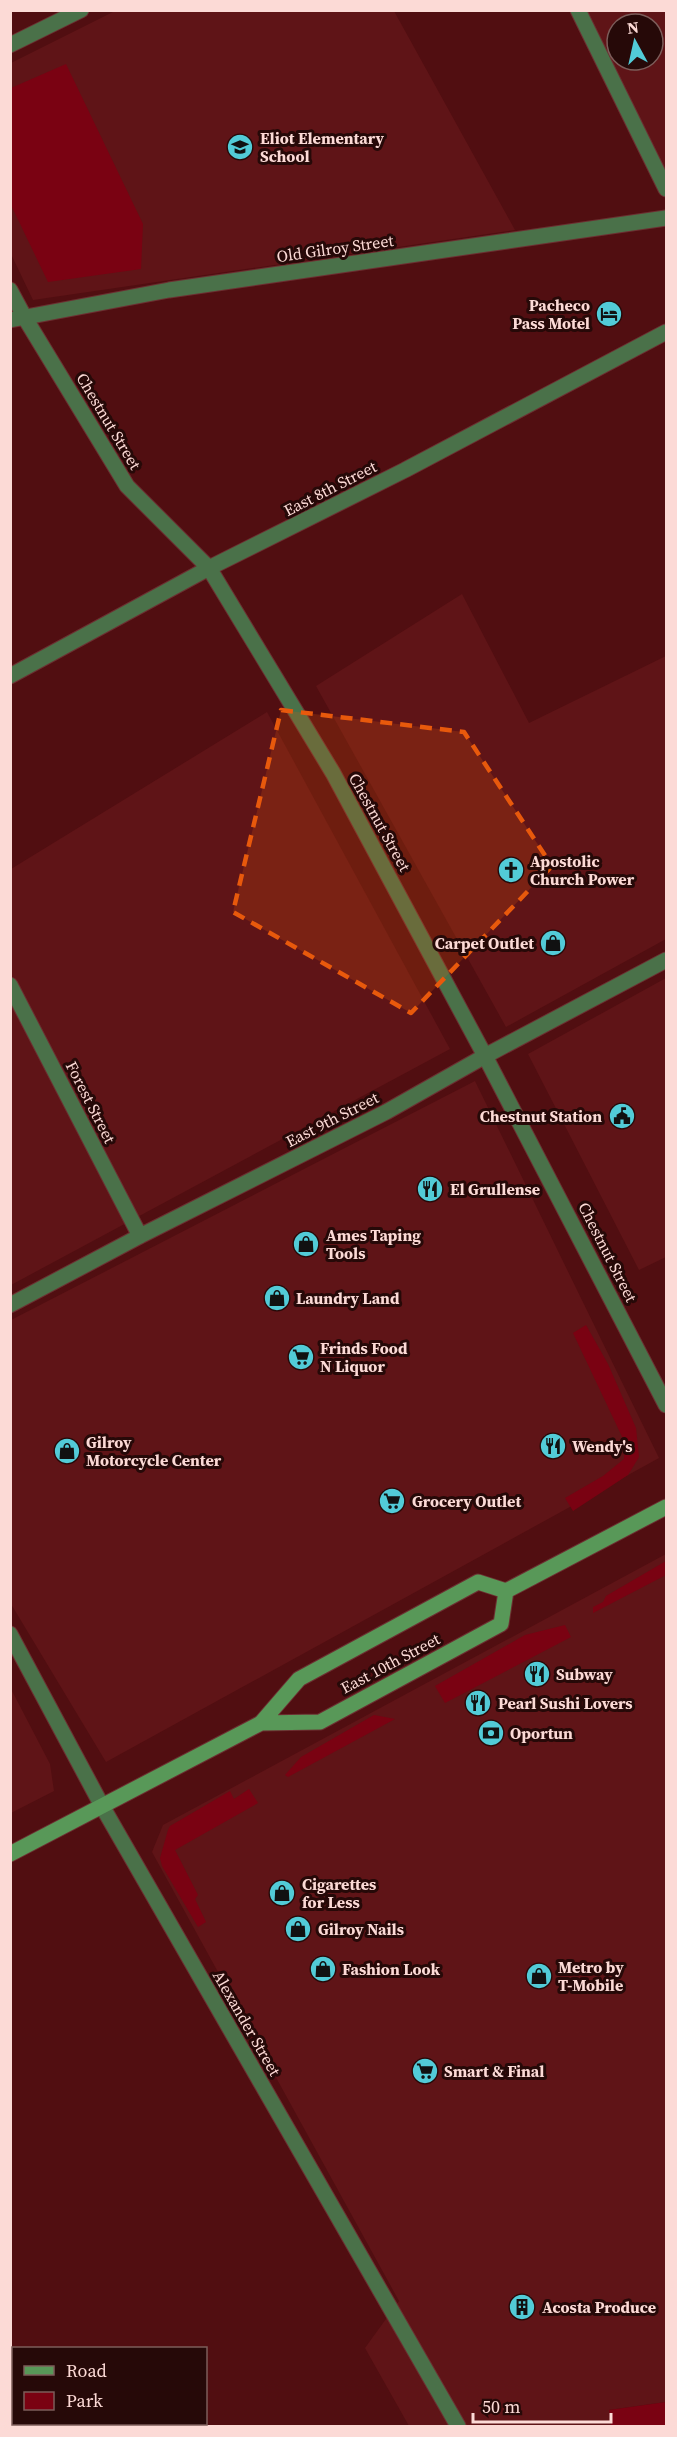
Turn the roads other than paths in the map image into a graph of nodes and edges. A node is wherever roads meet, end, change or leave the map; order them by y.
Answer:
1 (81, 10) edge
2 (578, 10) edge
3 (10, 45) edge
4 (666, 189) edge
5 (666, 218) edge
6 (10, 290) edge
7 (18, 319) edge
8 (666, 332) edge
9 (209, 568) junction
10 (10, 676) edge
11 (666, 960) edge
12 (10, 985) edge
13 (485, 1056) junction
14 (140, 1236) junction
15 (10, 1305) edge
16 (666, 1406) edge
17 (666, 1507) edge
18 (506, 1591) junction
19 (10, 1634) edge
20 (261, 1723) junction
21 (102, 1806) junction
22 (10, 1854) edge
23 (458, 2427) edge

1 - 3 street
2 - 4 street
5 - 7 street, Old Gilroy Street
6 - 7 street, Chestnut Street
7 - 9 street, Chestnut Street
8 - 9 street, East 8th Street
9 - 10 street, East 8th Street
9 - 13 street, Chestnut Street
11 - 13 street, East 9th Street
12 - 14 street, Forest Street
13 - 14 street, East 9th Street
13 - 16 street, Chestnut Street
14 - 15 street, East 9th Street
17 - 18 main road
18 - 20 main road, East 10th Street
18 - 20 main road, East 10th Street
19 - 21 street, Alexander Street
20 - 21 main road, East 10th Street
21 - 22 main road, East 10th Street
21 - 23 street, Alexander Street

